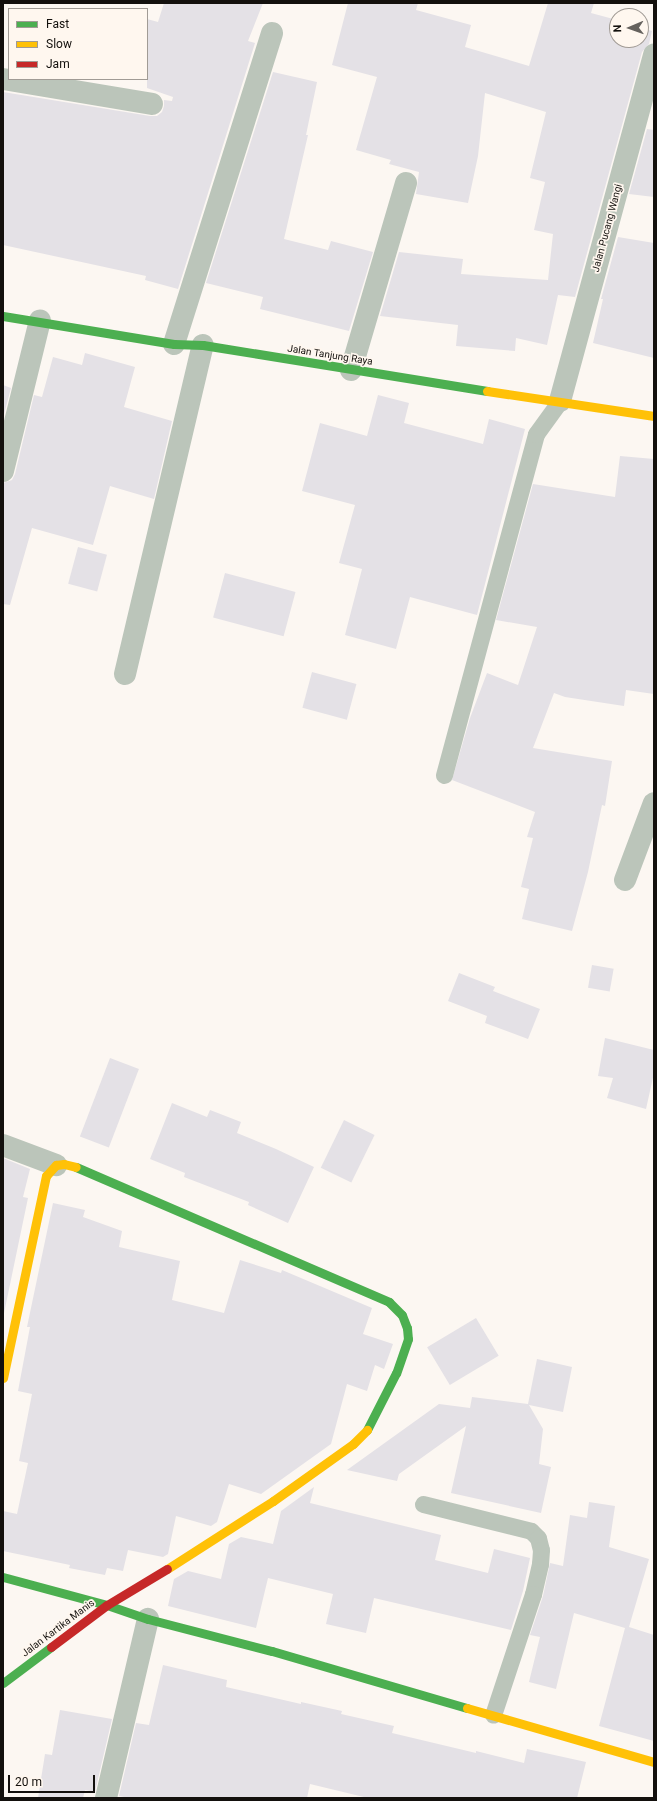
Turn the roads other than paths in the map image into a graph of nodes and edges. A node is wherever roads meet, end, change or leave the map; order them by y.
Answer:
1 (272, 33) dead end
2 (654, 55) edge
3 (14, 80) edge
4 (152, 104) dead end
5 (406, 183) dead end
6 (3, 316) edge
7 (40, 320) junction
8 (174, 344) junction
9 (203, 345) junction
10 (350, 370) junction
11 (560, 401) junction
12 (654, 416) edge
13 (3, 471) edge
14 (125, 674) dead end
15 (444, 774) dead end
16 (654, 803) edge
17 (625, 880) dead end
18 (3, 1145) edge
19 (56, 1165) junction
20 (3, 1378) edge
21 (423, 1504) dead end
22 (3, 1577) edge
23 (107, 1605) junction
24 (148, 1619) junction
25 (3, 1683) edge
26 (493, 1715) junction
27 (654, 1762) edge
28 (106, 1798) edge

1 - 8 street
2 - 11 street, Jalan Pucang Wangi
3 - 4 street
5 - 10 street
6 - 7 main road, Jalan Tanjung Raya
7 - 8 main road, Jalan Tanjung Raya
7 - 13 street
8 - 9 main road, Jalan Tanjung Raya
9 - 10 main road, Jalan Tanjung Raya
9 - 14 street
10 - 11 main road, Jalan Tanjung Raya
11 - 12 main road, Jalan Tanjung Raya
11 - 15 lane
16 - 17 street
18 - 19 street
19 - 20 main road
19 - 23 main road, Jalan Kartika Manis
21 - 26 lane
22 - 23 main road
23 - 24 main road
23 - 25 main road, Jalan Kartika Manis
24 - 26 main road
24 - 28 street
26 - 27 main road

